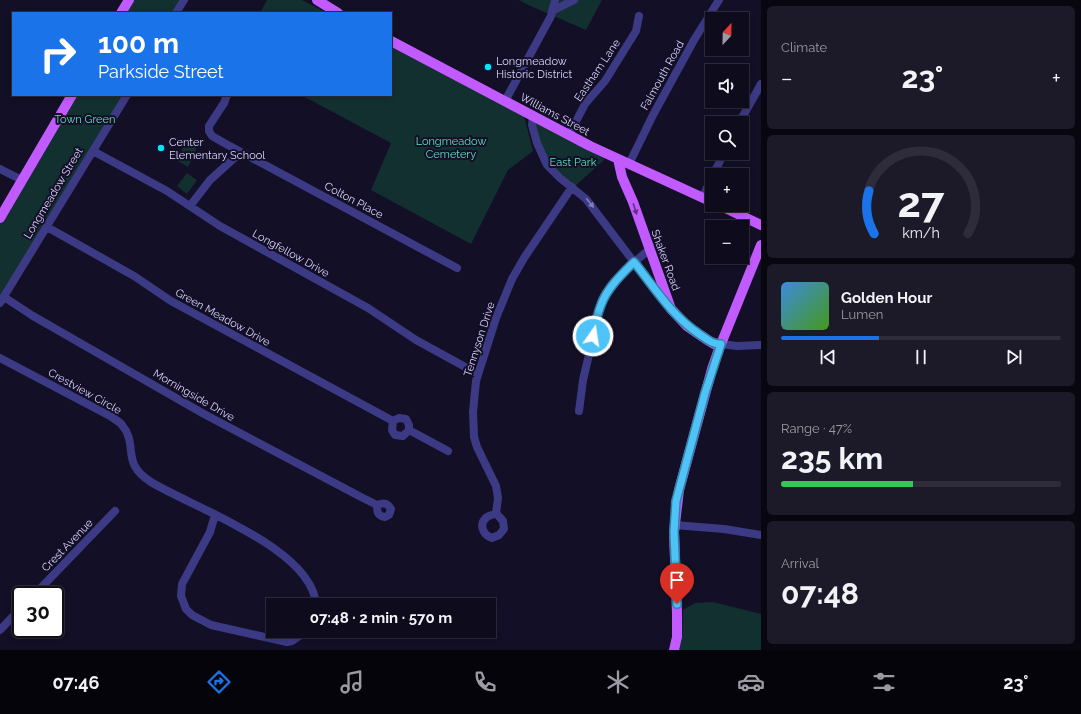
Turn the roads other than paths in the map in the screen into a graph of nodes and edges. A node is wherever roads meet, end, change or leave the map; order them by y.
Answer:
1 (129, 0) edge
2 (184, 0) edge
3 (317, 0) edge
4 (555, 0) edge
5 (574, 0) edge
6 (719, 0) edge
7 (552, 11) junction
8 (122, 12) edge
9 (177, 12) edge
10 (336, 12) edge
11 (639, 16) dead end
12 (392, 42) edge
13 (761, 84) edge
14 (71, 96) edge
15 (125, 96) edge
16 (226, 96) edge
17 (504, 101) junction
18 (533, 116) junction
19 (742, 116) edge
20 (569, 135) junction
21 (93, 150) junction
22 (241, 152) junction
23 (618, 159) junction
24 (629, 164) junction
25 (0, 169) edge
26 (22, 180) junction
27 (572, 187) junction
28 (705, 199) edge
29 (190, 206) junction
30 (734, 212) edge
31 (0, 218) edge
32 (761, 225) edge
33 (47, 226) junction
34 (761, 245) edge
35 (649, 250) junction
36 (634, 262) junction
37 (457, 268) dead end
38 (2, 300) edge
39 (671, 309) junction
40 (721, 344) junction
41 (761, 346) edge
42 (0, 358) edge
43 (478, 374) junction
44 (579, 411) dead end
45 (393, 421) junction
46 (408, 430) junction
47 (448, 451) dead end
48 (377, 505) dead end
49 (115, 511) dead end
50 (496, 513) dead end
51 (215, 515) junction
52 (674, 525) junction
53 (761, 535) edge
54 (43, 586) edge
55 (315, 598) edge
56 (12, 617) edge
57 (0, 630) edge
58 (266, 638) edge
59 (267, 638) edge
60 (296, 638) edge
61 (674, 650) edge

1 - 8 main road
2 - 9 street
3 - 10 main road
4 - 7 street
5 - 7 street
6 - 24 street, Falmouth Road
7 - 17 street
11 - 20 street, Eastham Lane
12 - 17 main road, Williams Street
13 - 19 street
14 - 26 main road
15 - 21 street, Longmeadow Street
16 - 22 street, Colton Place
17 - 18 main road, Williams Street
18 - 20 main road, Williams Street
18 - 27 street
20 - 23 main road, Williams Street
21 - 29 street, Longfellow Drive
21 - 33 street, Longmeadow Street
22 - 29 street
22 - 37 street, Colton Place
23 - 24 main road, Williams Street
23 -> 35 main road, Shaker Road
24 - 28 main road, Williams Street
25 - 26 street
26 - 31 main road
27 -> 36 street
27 - 43 street, Tennyson Drive
29 - 43 street, Longfellow Drive
30 - 32 main road
33 - 38 street, Longmeadow Street
33 - 45 street, Green Meadow Drive
34 - 40 main road
35 - 36 street
35 - 39 main road, Shaker Road
36 - 39 street
36 - 44 street
38 - 48 street, Morningside Drive
39 - 40 main road, Shaker Road
40 - 41 street
40 - 52 main road
42 - 51 street, Crestview Circle
43 - 50 street, Tennyson Drive
45 - 46 street, Green Meadow Drive
45 - 46 street
46 - 47 street, Green Meadow Drive
49 - 54 street, Crest Avenue
51 - 55 street, Crestview Circle
51 - 58 street
52 - 53 street
52 - 61 main road
56 - 57 street
59 - 60 street

